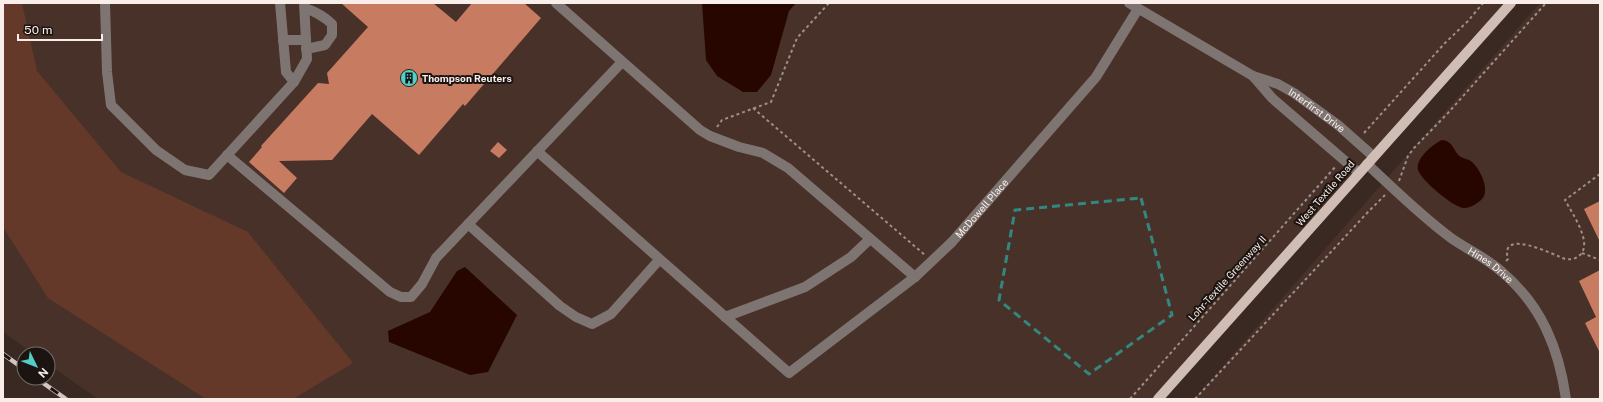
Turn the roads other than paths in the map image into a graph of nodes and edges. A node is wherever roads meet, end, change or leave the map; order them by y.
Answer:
1 (105, 3) edge
2 (280, 3) edge
3 (556, 3) edge
4 (1129, 3) edge
5 (1511, 3) edge
6 (304, 6) edge
7 (1138, 9) junction
8 (283, 40) junction
9 (306, 45) junction
10 (622, 62) junction
11 (1253, 76) junction
12 (294, 82) junction
13 (537, 151) junction
14 (227, 155) junction
15 (1370, 160) junction
16 (1359, 173) junction
17 (468, 224) junction
18 (870, 239) junction
19 (659, 260) junction
20 (915, 277) junction
21 (726, 317) junction
22 (1158, 399) edge
23 (1566, 399) edge

1 - 14 street
2 - 8 street
3 - 10 street
4 - 7 street, Interfirst Drive
5 - 15 main road, West Textile Road
6 - 9 street
6 - 9 street
7 - 11 street, Interfirst Drive
7 - 20 street, McDowell Place
8 - 9 street
8 - 12 street
9 - 12 street
10 - 13 street
10 - 18 street
11 - 15 street, Interfirst Drive
11 - 16 street, Interfirst Drive
12 - 14 street
13 - 17 street
13 - 19 street
14 - 17 street
15 - 16 main road, West Textile Road
15 - 23 street, Hines Drive
16 - 22 main road, West Textile Road
17 - 19 street
18 - 20 street
18 - 21 street
19 - 21 street
20 - 21 street, McDowell Place

